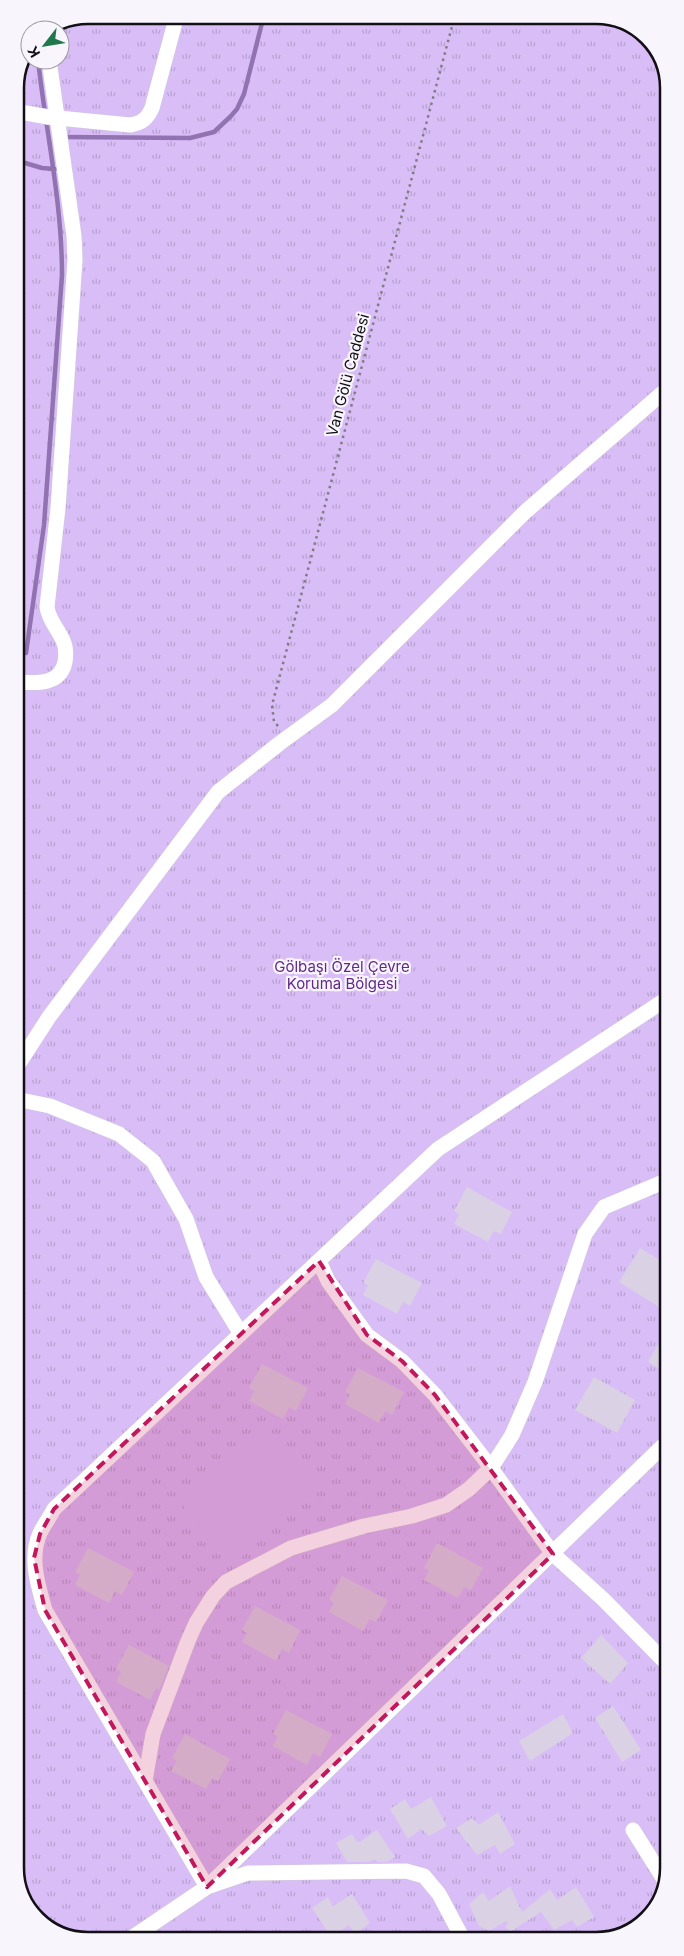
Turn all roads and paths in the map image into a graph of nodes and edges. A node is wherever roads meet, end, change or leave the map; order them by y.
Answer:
1 (175, 24) edge
2 (453, 24) edge
3 (50, 70) edge
4 (24, 114) edge
5 (53, 125) junction
6 (660, 395) edge
7 (24, 682) edge
8 (286, 738) junction
9 (660, 1003) edge
10 (24, 1056) edge
11 (24, 1101) edge
12 (660, 1183) edge
13 (319, 1261) junction
14 (242, 1334) junction
15 (660, 1449) edge
16 (491, 1468) junction
17 (553, 1554) junction
18 (660, 1657) edge
19 (144, 1781) junction
20 (632, 1830) dead end
21 (660, 1873) edge
22 (207, 1887) junction
23 (140, 1932) edge
24 (460, 1932) edge

1 - 5 street
2 - 8 path, Van Gölü Caddesi
3 - 5 street
4 - 5 street
5 - 7 street
6 - 8 street
8 - 10 street
9 - 13 street
11 - 14 street
12 - 16 street
13 - 14 street
13 - 16 street
14 - 19 street
15 - 17 street
16 - 17 street
16 - 19 street
17 - 18 street
17 - 22 street
19 - 22 street
20 - 21 street
22 - 23 street
22 - 24 street

